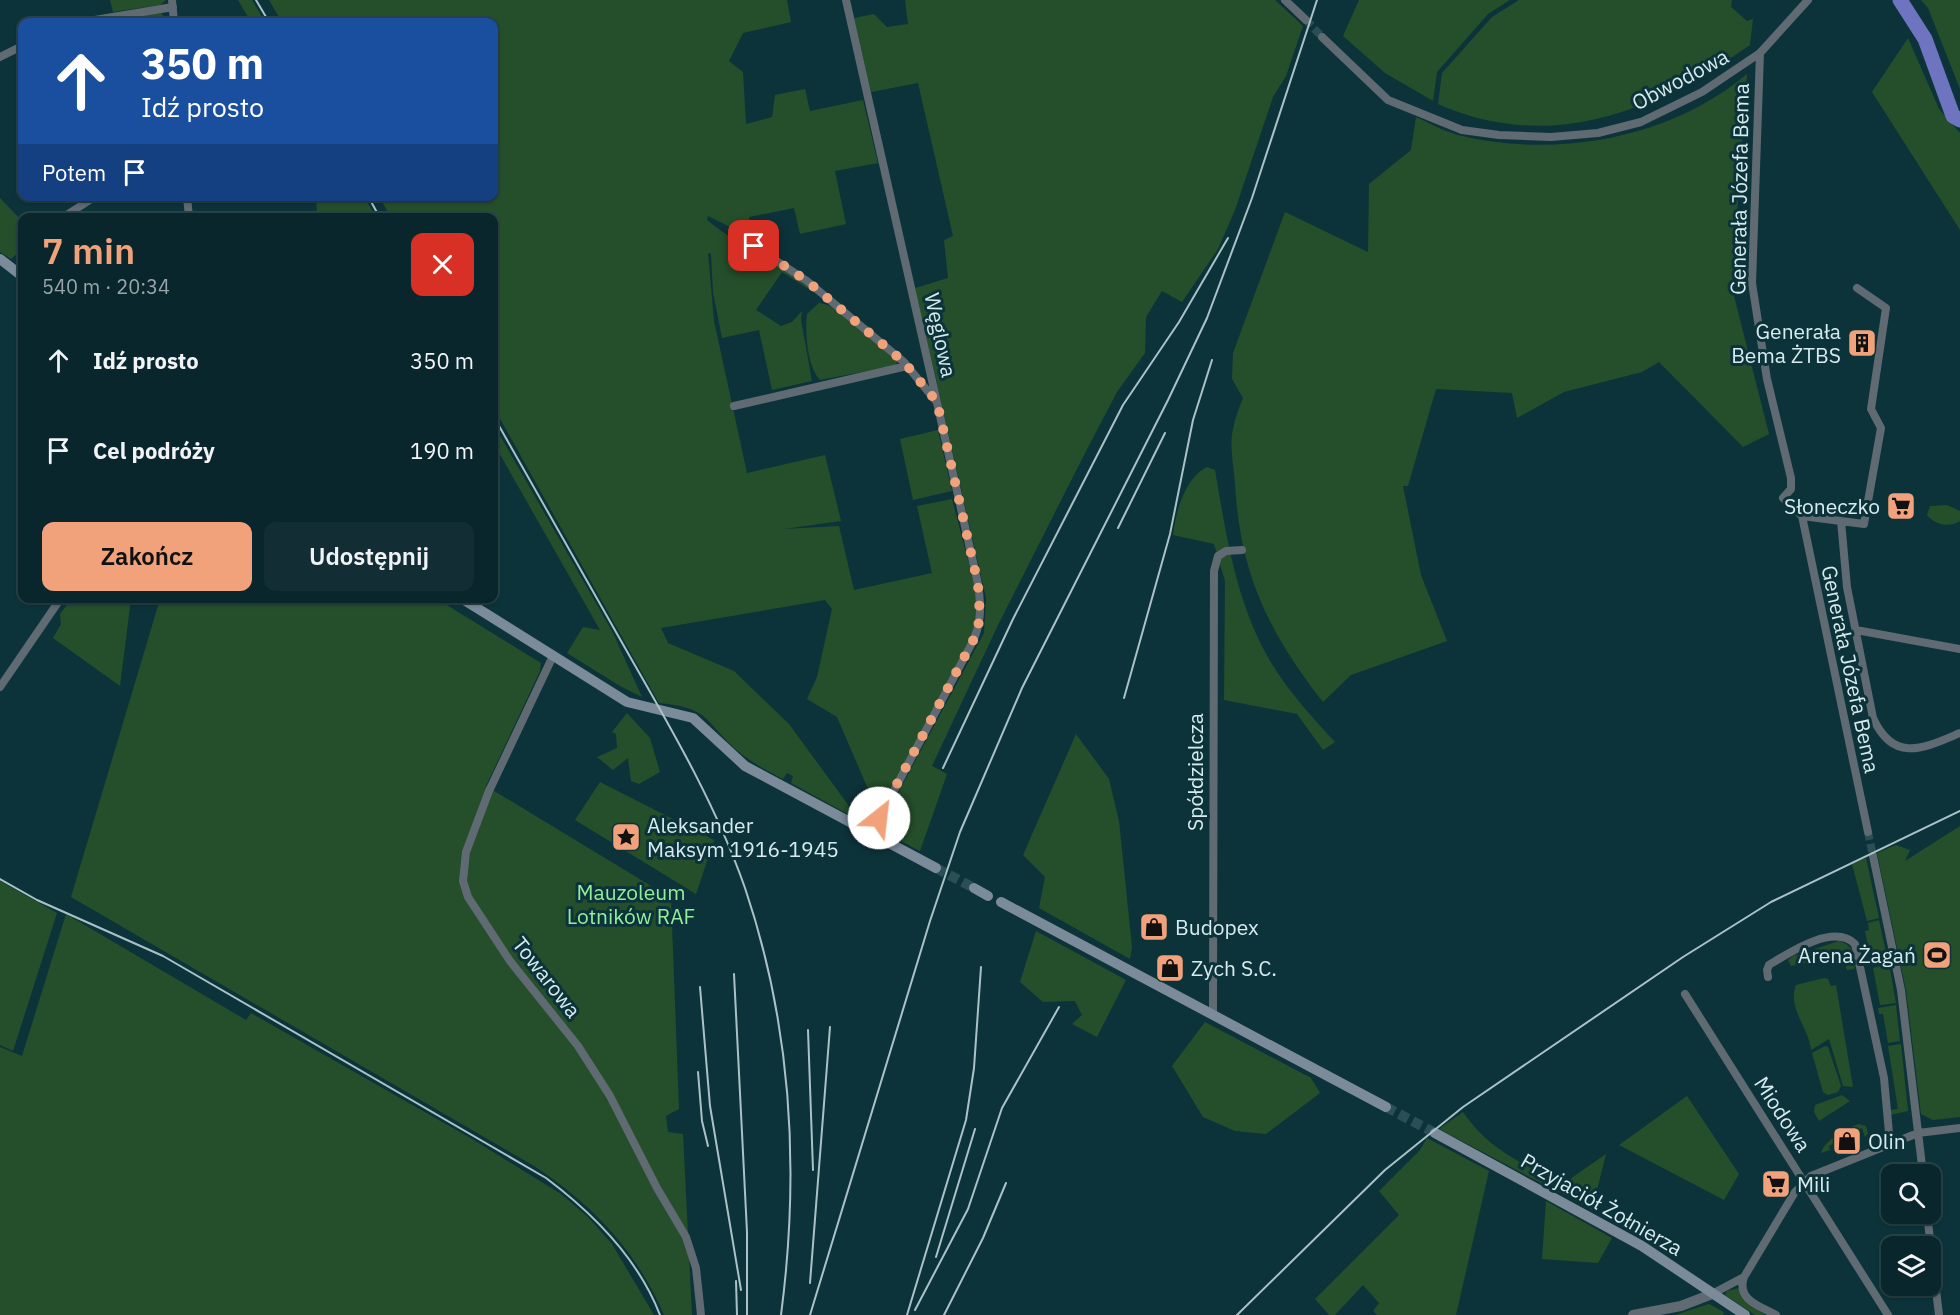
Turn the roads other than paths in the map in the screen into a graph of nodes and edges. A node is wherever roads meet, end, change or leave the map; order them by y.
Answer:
1 (846, 0) edge
2 (1285, 0) edge
3 (1808, 0) edge
4 (173, 3) edge
5 (102, 18) edge
6 (174, 18) edge
7 (1306, 20) tunnel mouth
8 (1322, 37) tunnel mouth
9 (18, 48) edge
10 (1760, 53) junction
11 (0, 57) edge
12 (88, 201) edge
13 (70, 213) edge
14 (754, 246) dead end
15 (0, 259) edge
16 (18, 273) edge
17 (1857, 288) dead end
18 (907, 366) junction
19 (937, 402) junction
20 (734, 406) dead end
21 (1802, 516) junction
22 (1841, 521) junction
23 (1242, 550) dead end
24 (59, 603) edge
25 (468, 603) edge
26 (1856, 630) junction
27 (1960, 649) edge
28 (553, 656) junction
29 (0, 687) edge
30 (1960, 733) edge
31 (1868, 832) tunnel mouth
32 (871, 834) junction
33 (1872, 856) tunnel mouth
34 (936, 868) tunnel mouth
35 (974, 888) tunnel mouth
36 (988, 896) dead end
37 (1001, 902) dead end
38 (1768, 977) dead end
39 (1685, 994) dead end
40 (1213, 1015) junction
41 (1386, 1107) tunnel mouth
42 (1960, 1128) edge
43 (1435, 1133) tunnel mouth
44 (1918, 1133) junction
45 (1890, 1144) junction
46 (1922, 1164) edge
47 (1804, 1182) junction
48 (1928, 1224) edge
49 (1744, 1277) junction
50 (1712, 1294) junction
51 (701, 1315) edge
52 (1633, 1315) edge
53 (1745, 1315) edge
54 (1776, 1315) edge
55 (1888, 1315) edge
56 (1939, 1315) edge

1 - 19 street, Węglowa
2 - 7 street
3 - 10 street, Obwodowa
4 - 5 street
4 - 6 street
8 - 10 street, Obwodowa
9 - 11 street
10 - 21 street, Generała Józefa Bema
12 - 13 street
14 - 18 street
15 - 16 main road
17 - 22 street
18 - 19 street
18 - 20 street
19 - 32 street, Węglowa
21 - 22 street
21 - 31 street, Generała Józefa Bema
22 - 26 street, Generała Józefa Bema
23 - 40 street, Spółdzielcza
24 - 29 street
25 - 28 main road
26 - 27 street, Generała Józefa Bema
26 - 30 street, Generała Józefa Bema
28 - 32 main road
28 - 51 street, Towarowa
32 - 34 main road
33 - 44 street
35 - 36 main road
37 - 40 main road
38 - 45 street
39 - 47 street, Miodowa
40 - 41 main road
42 - 44 street
43 - 50 main road, Przyjaciół Żołnierza
44 - 45 street
44 - 46 street
45 - 47 street
47 - 49 street
47 - 55 street, Miodowa
48 - 56 street
49 - 50 street
49 - 54 street
50 - 52 street
50 - 53 main road, Przyjaciół Żołnierza

